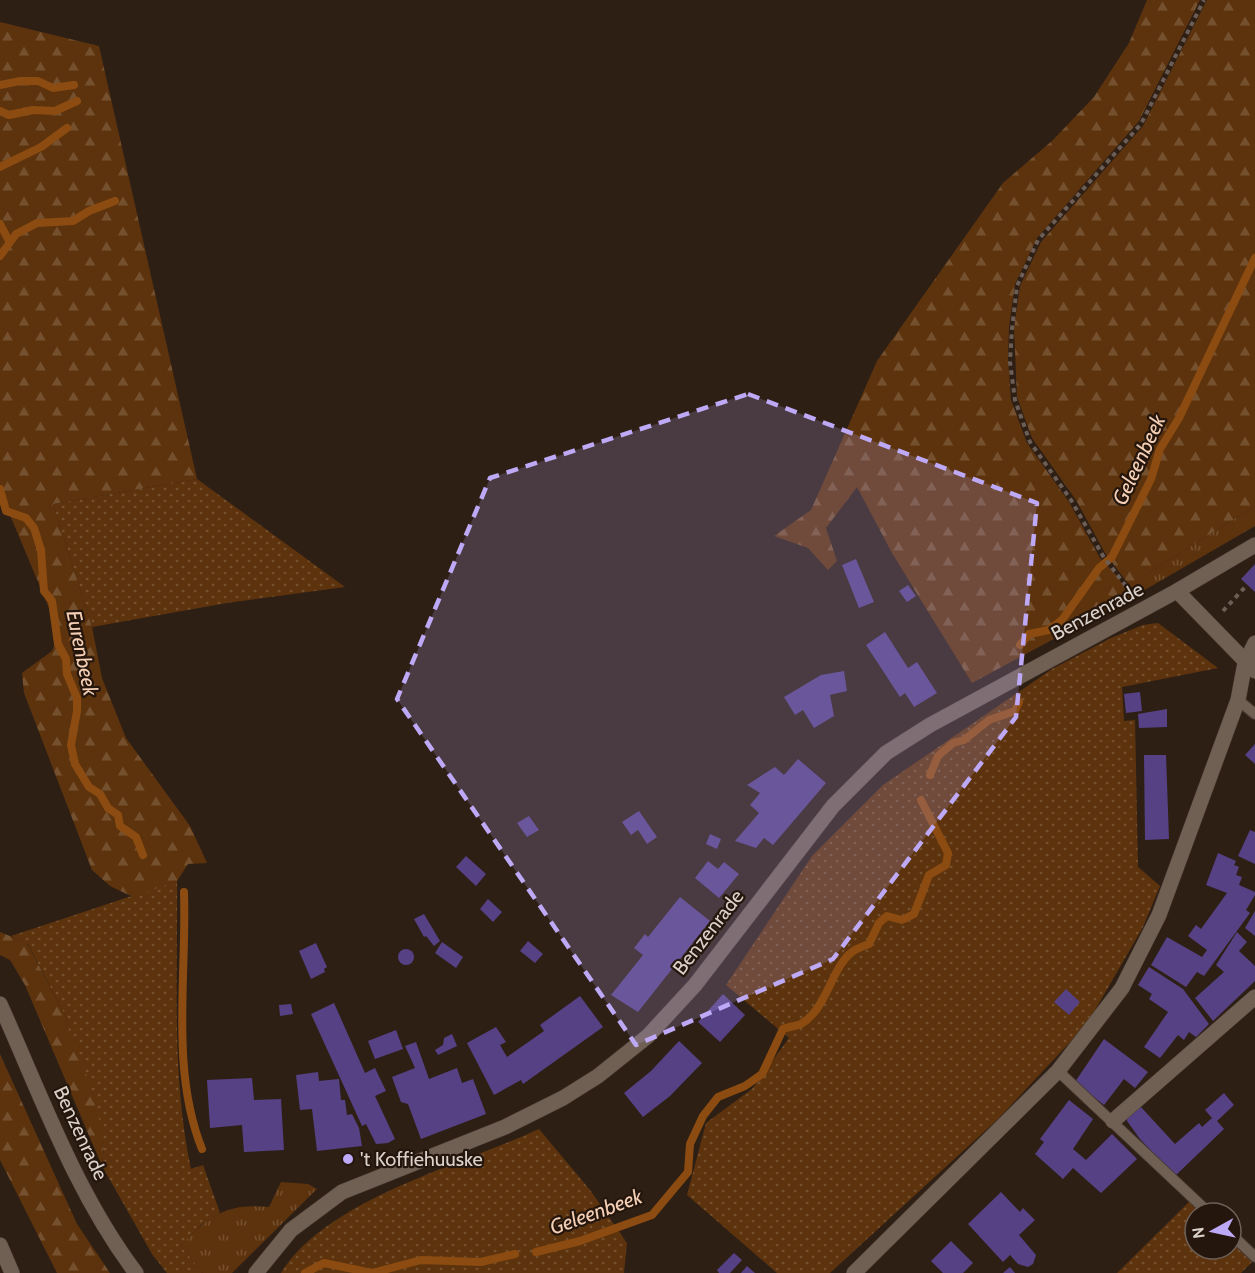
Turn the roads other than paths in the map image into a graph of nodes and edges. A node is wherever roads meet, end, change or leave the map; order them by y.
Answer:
1 (1255, 545) edge
2 (1177, 591) junction
3 (1255, 643) edge
4 (1250, 667) edge
5 (1238, 700) junction
6 (1255, 714) edge
7 (1255, 997) edge
8 (0, 1004) edge
9 (1058, 1071) junction
10 (1113, 1121) junction
11 (1196, 1201) edge
12 (0, 1245) edge
13 (1243, 1246) edge
14 (1255, 1257) edge
15 (12, 1273) edge
16 (136, 1273) edge
17 (256, 1273) edge
18 (854, 1273) edge

1 - 2 street, Benzenrade
2 - 4 street
2 - 17 street, Benzenrade
3 - 4 street
4 - 5 street
5 - 6 lane
5 - 9 street
7 - 10 street
8 - 16 street, Benzenrade
9 - 10 lane
9 - 18 street
10 - 11 lane
12 - 15 street
13 - 14 lane

